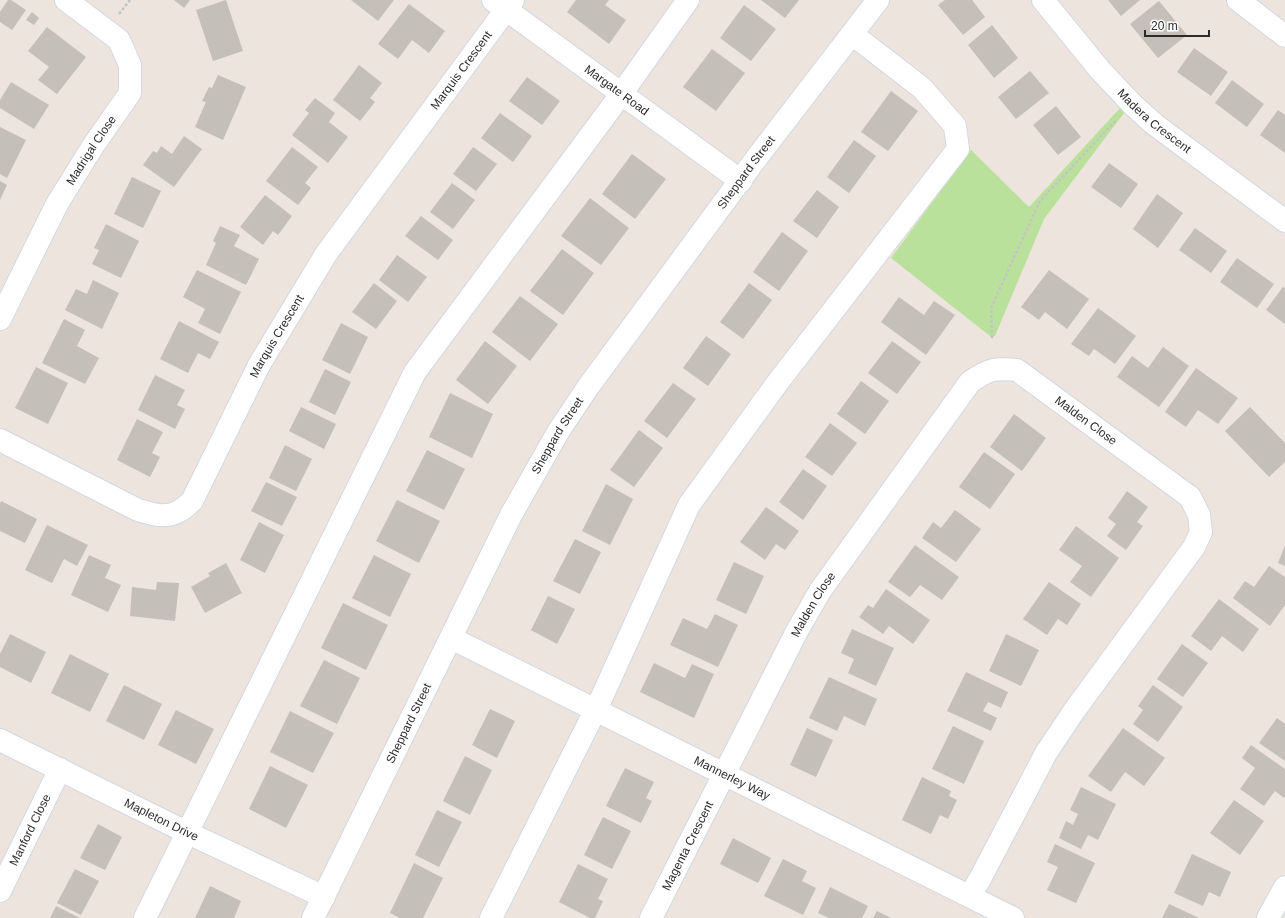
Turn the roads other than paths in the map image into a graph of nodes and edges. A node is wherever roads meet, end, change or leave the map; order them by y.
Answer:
1 (66, 0) edge
2 (688, 0) edge
3 (878, 0) edge
4 (1042, 0) edge
5 (1238, 0) edge
6 (504, 3) edge
7 (852, 34) junction
8 (1285, 36) edge
9 (622, 93) junction
10 (741, 181) junction
11 (1285, 221) edge
12 (0, 319) edge
13 (0, 440) edge
14 (451, 638) junction
15 (596, 710) junction
16 (0, 740) edge
17 (60, 769) junction
18 (724, 774) junction
19 (188, 833) junction
20 (1285, 887) edge
21 (0, 891) edge
22 (970, 896) junction
23 (324, 898) junction
24 (145, 918) edge
25 (314, 918) edge
26 (491, 918) edge
27 (651, 918) edge
28 (1013, 918) edge
29 (1268, 918) edge

1 - 12 street, Madrigal Close
2 - 9 street
3 - 7 street, Sheppard Street
4 - 11 street, Madera Crescent
5 - 8 street
6 - 9 street, Margate Road
6 - 13 street, Marquis Crescent
7 - 10 street, Sheppard Street
7 - 15 street
9 - 10 street, Margate Road
9 - 19 street
10 - 14 street, Sheppard Street
14 - 15 street, Mannerley Way
14 - 23 street, Sheppard Street
15 - 18 street, Mannerley Way
15 - 26 street
16 - 17 street, Mapleton Drive
17 - 19 street, Mapleton Drive
17 - 21 street, Manford Close
18 - 22 street, Mannerley Way
18 - 22 street, Malden Close
18 - 27 street, Magenta Crescent
19 - 23 street, Mapleton Drive
19 - 24 street
20 - 29 street
22 - 28 street, Mannerley Way
23 - 25 street, Sheppard Street

